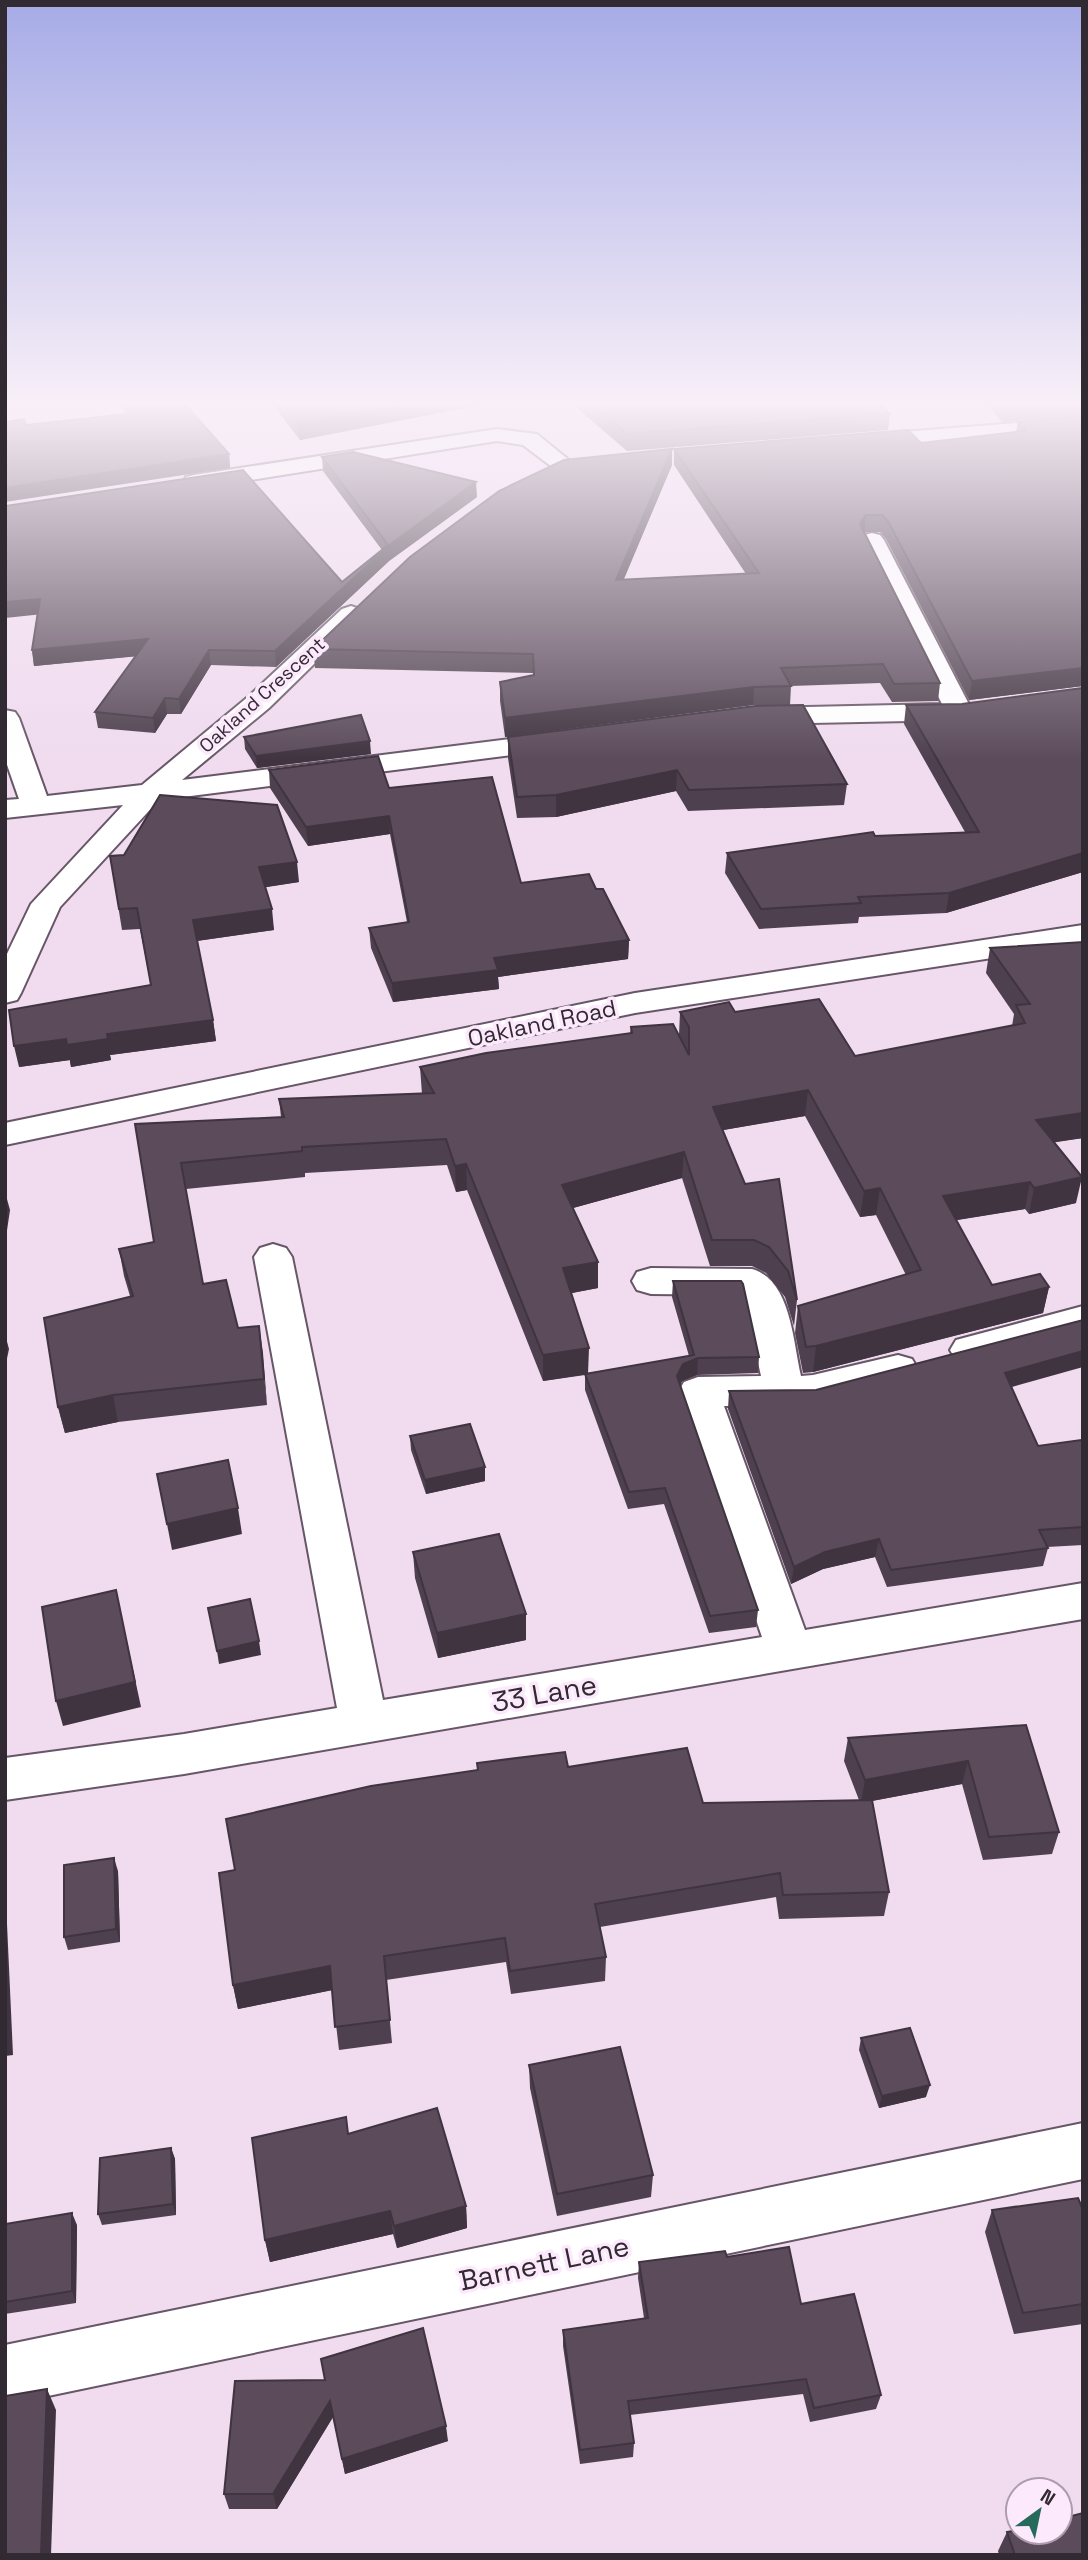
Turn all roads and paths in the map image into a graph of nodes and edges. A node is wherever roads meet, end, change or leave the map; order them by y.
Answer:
1 (873, 540) dead end
2 (370, 597) edge
3 (987, 709) edge
4 (959, 712) junction
5 (5, 718) edge
6 (739, 718) edge
7 (588, 737) edge
8 (150, 793) junction
9 (35, 804) junction
10 (5, 809) edge
11 (1083, 934) edge
12 (5, 993) edge
13 (5, 1134) edge
14 (273, 1257) dead end
15 (651, 1281) dead end
16 (1083, 1320) edge
17 (784, 1390) junction
18 (1083, 1601) edge
19 (790, 1651) junction
20 (364, 1724) junction
21 (5, 1779) edge
22 (1083, 2151) edge
23 (5, 2375) edge

1 - 4 street
2 - 8 street, Oakland Crescent
3 - 4 street
4 - 6 street
5 - 9 street
7 - 8 street
8 - 9 street
8 - 12 street, Oakland Crescent
9 - 10 street
11 - 13 street, Oakland Road
14 - 20 street
15 - 17 street
16 - 17 street
17 - 19 street
18 - 19 street, 33 Lane
19 - 20 street, 33 Lane
20 - 21 street, 33 Lane
22 - 23 street, Barnett Lane

